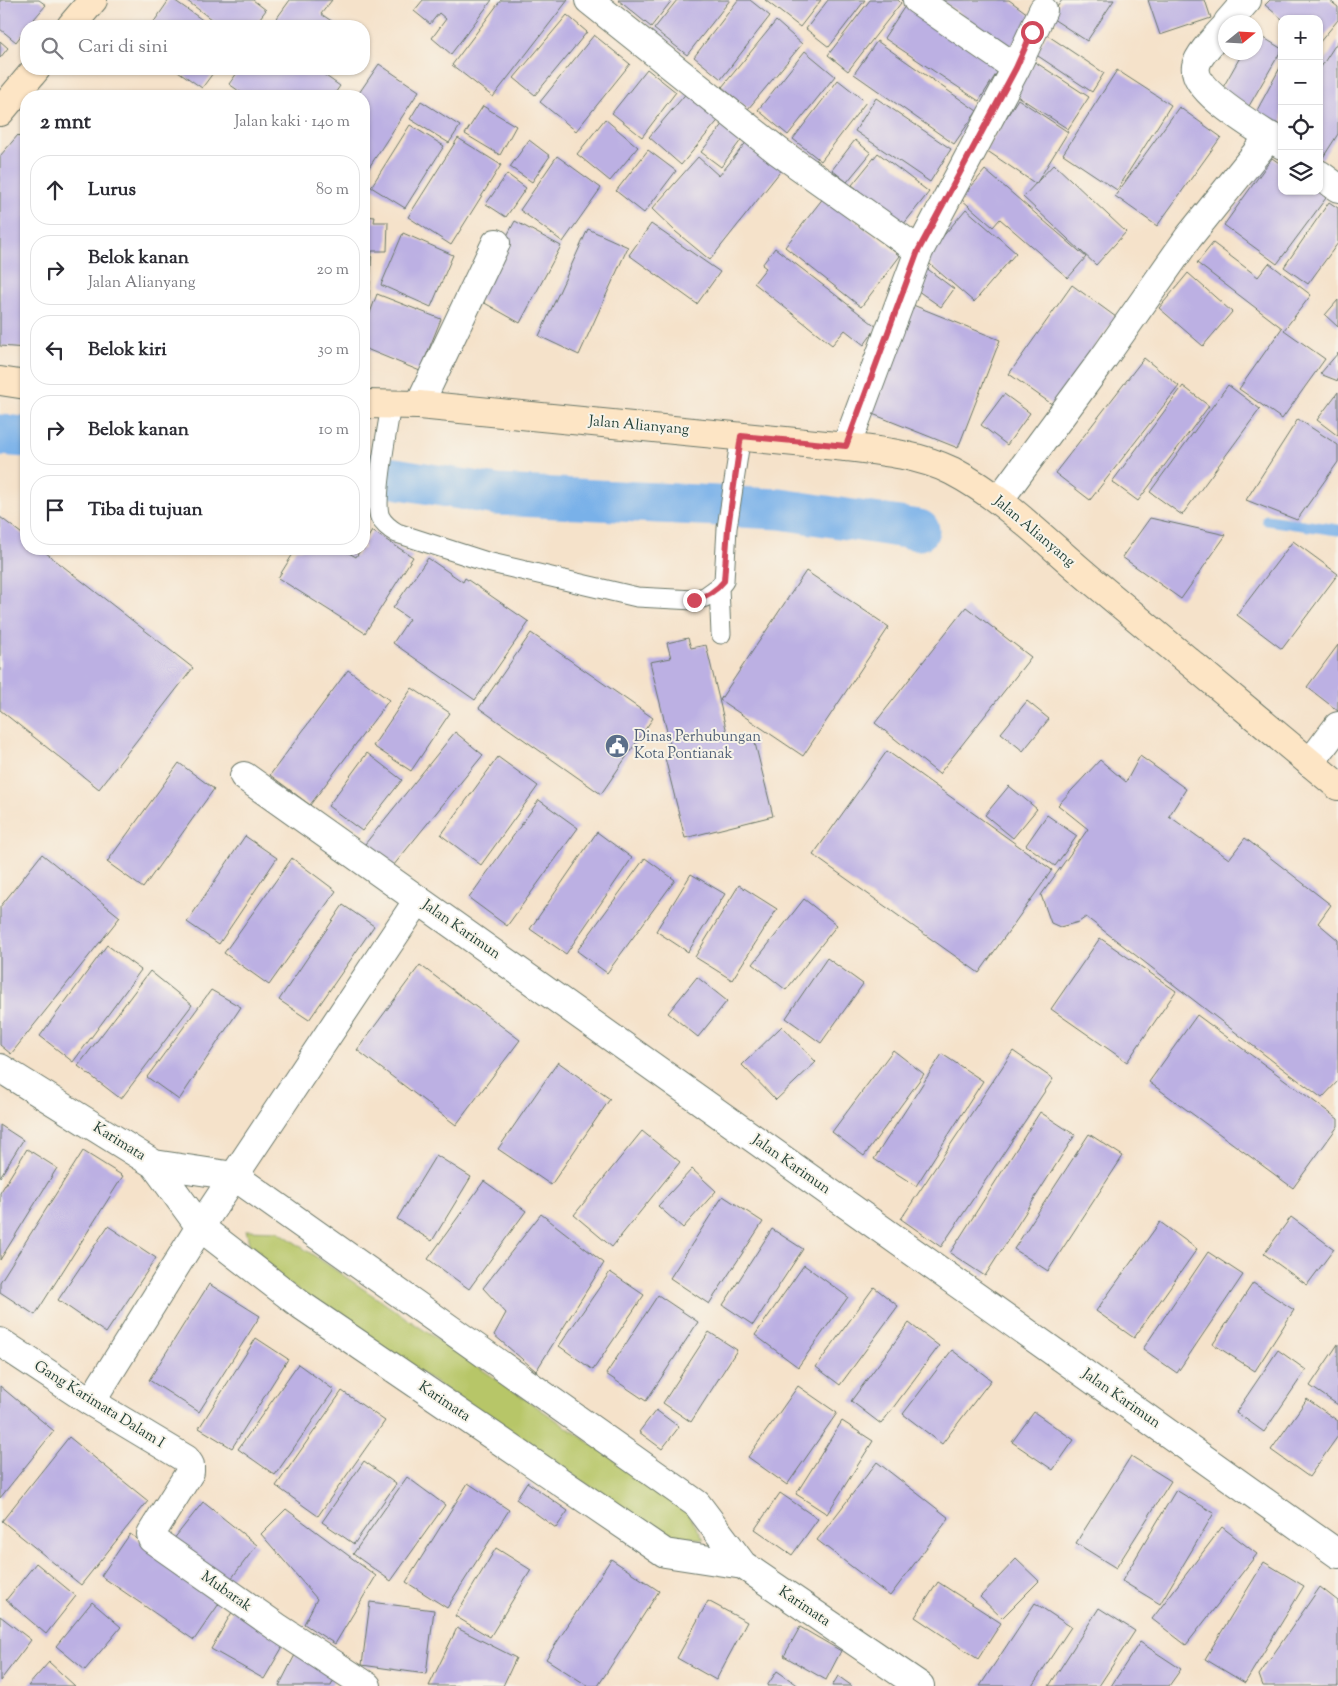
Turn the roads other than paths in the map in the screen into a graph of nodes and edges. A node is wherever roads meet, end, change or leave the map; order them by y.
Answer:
1 (93, 0) edge
2 (589, 0) edge
3 (917, 0) edge
4 (1247, 0) edge
5 (1043, 10) dead end
6 (1234, 15) edge
7 (76, 20) edge
8 (1218, 35) edge
9 (1016, 68) junction
10 (31, 75) edge
11 (0, 112) edge
12 (1276, 140) edge
13 (1323, 177) edge
14 (1338, 188) edge
15 (496, 243) dead end
16 (918, 251) junction
17 (0, 381) edge
18 (20, 384) edge
19 (419, 405) junction
20 (370, 407) edge
21 (389, 417) junction
22 (846, 446) junction
23 (740, 448) junction
24 (1000, 500) junction
25 (719, 587) junction
26 (721, 634) dead end
27 (1338, 726) edge
28 (1310, 763) junction
29 (244, 776) dead end
30 (1338, 786) edge
31 (418, 900) junction
32 (0, 1068) edge
33 (154, 1164) junction
34 (234, 1176) junction
35 (200, 1227) junction
36 (0, 1342) edge
37 (91, 1402) junction
38 (190, 1472) joint
39 (1338, 1554) edge
40 (743, 1565) junction
41 (367, 1686) edge
42 (920, 1686) edge

1 - 7 street
2 - 16 street
3 - 9 street
4 - 6 street
5 - 9 street
8 - 12 street
9 - 16 street
10 - 11 street
12 - 24 street
13 - 14 street
15 - 19 street
16 - 22 street
17 - 18 street
19 - 21 street, Jalan Alianyang
19 - 23 street, Jalan Alianyang
20 - 21 street, Jalan Alianyang
21 - 25 lane
22 - 23 street, Jalan Alianyang
22 - 24 street, Jalan Alianyang
23 - 25 lane
24 - 28 street, Jalan Alianyang
25 - 26 lane
27 - 28 street
28 - 30 street, Jalan Alianyang
29 - 31 street, Jalan Karimun
31 - 34 street
31 - 39 street, Jalan Karimun
32 - 33 street, Karimata
33 - 34 street
33 - 35 street, Karimata
34 - 35 street
34 - 40 street
35 - 37 street
35 - 40 street, Karimata
36 - 37 street, Gang Karimata Dalam I
37 - 38 street, Gang Karimata Dalam I
38 - 41 street, Mubarak
40 - 42 street, Karimata

